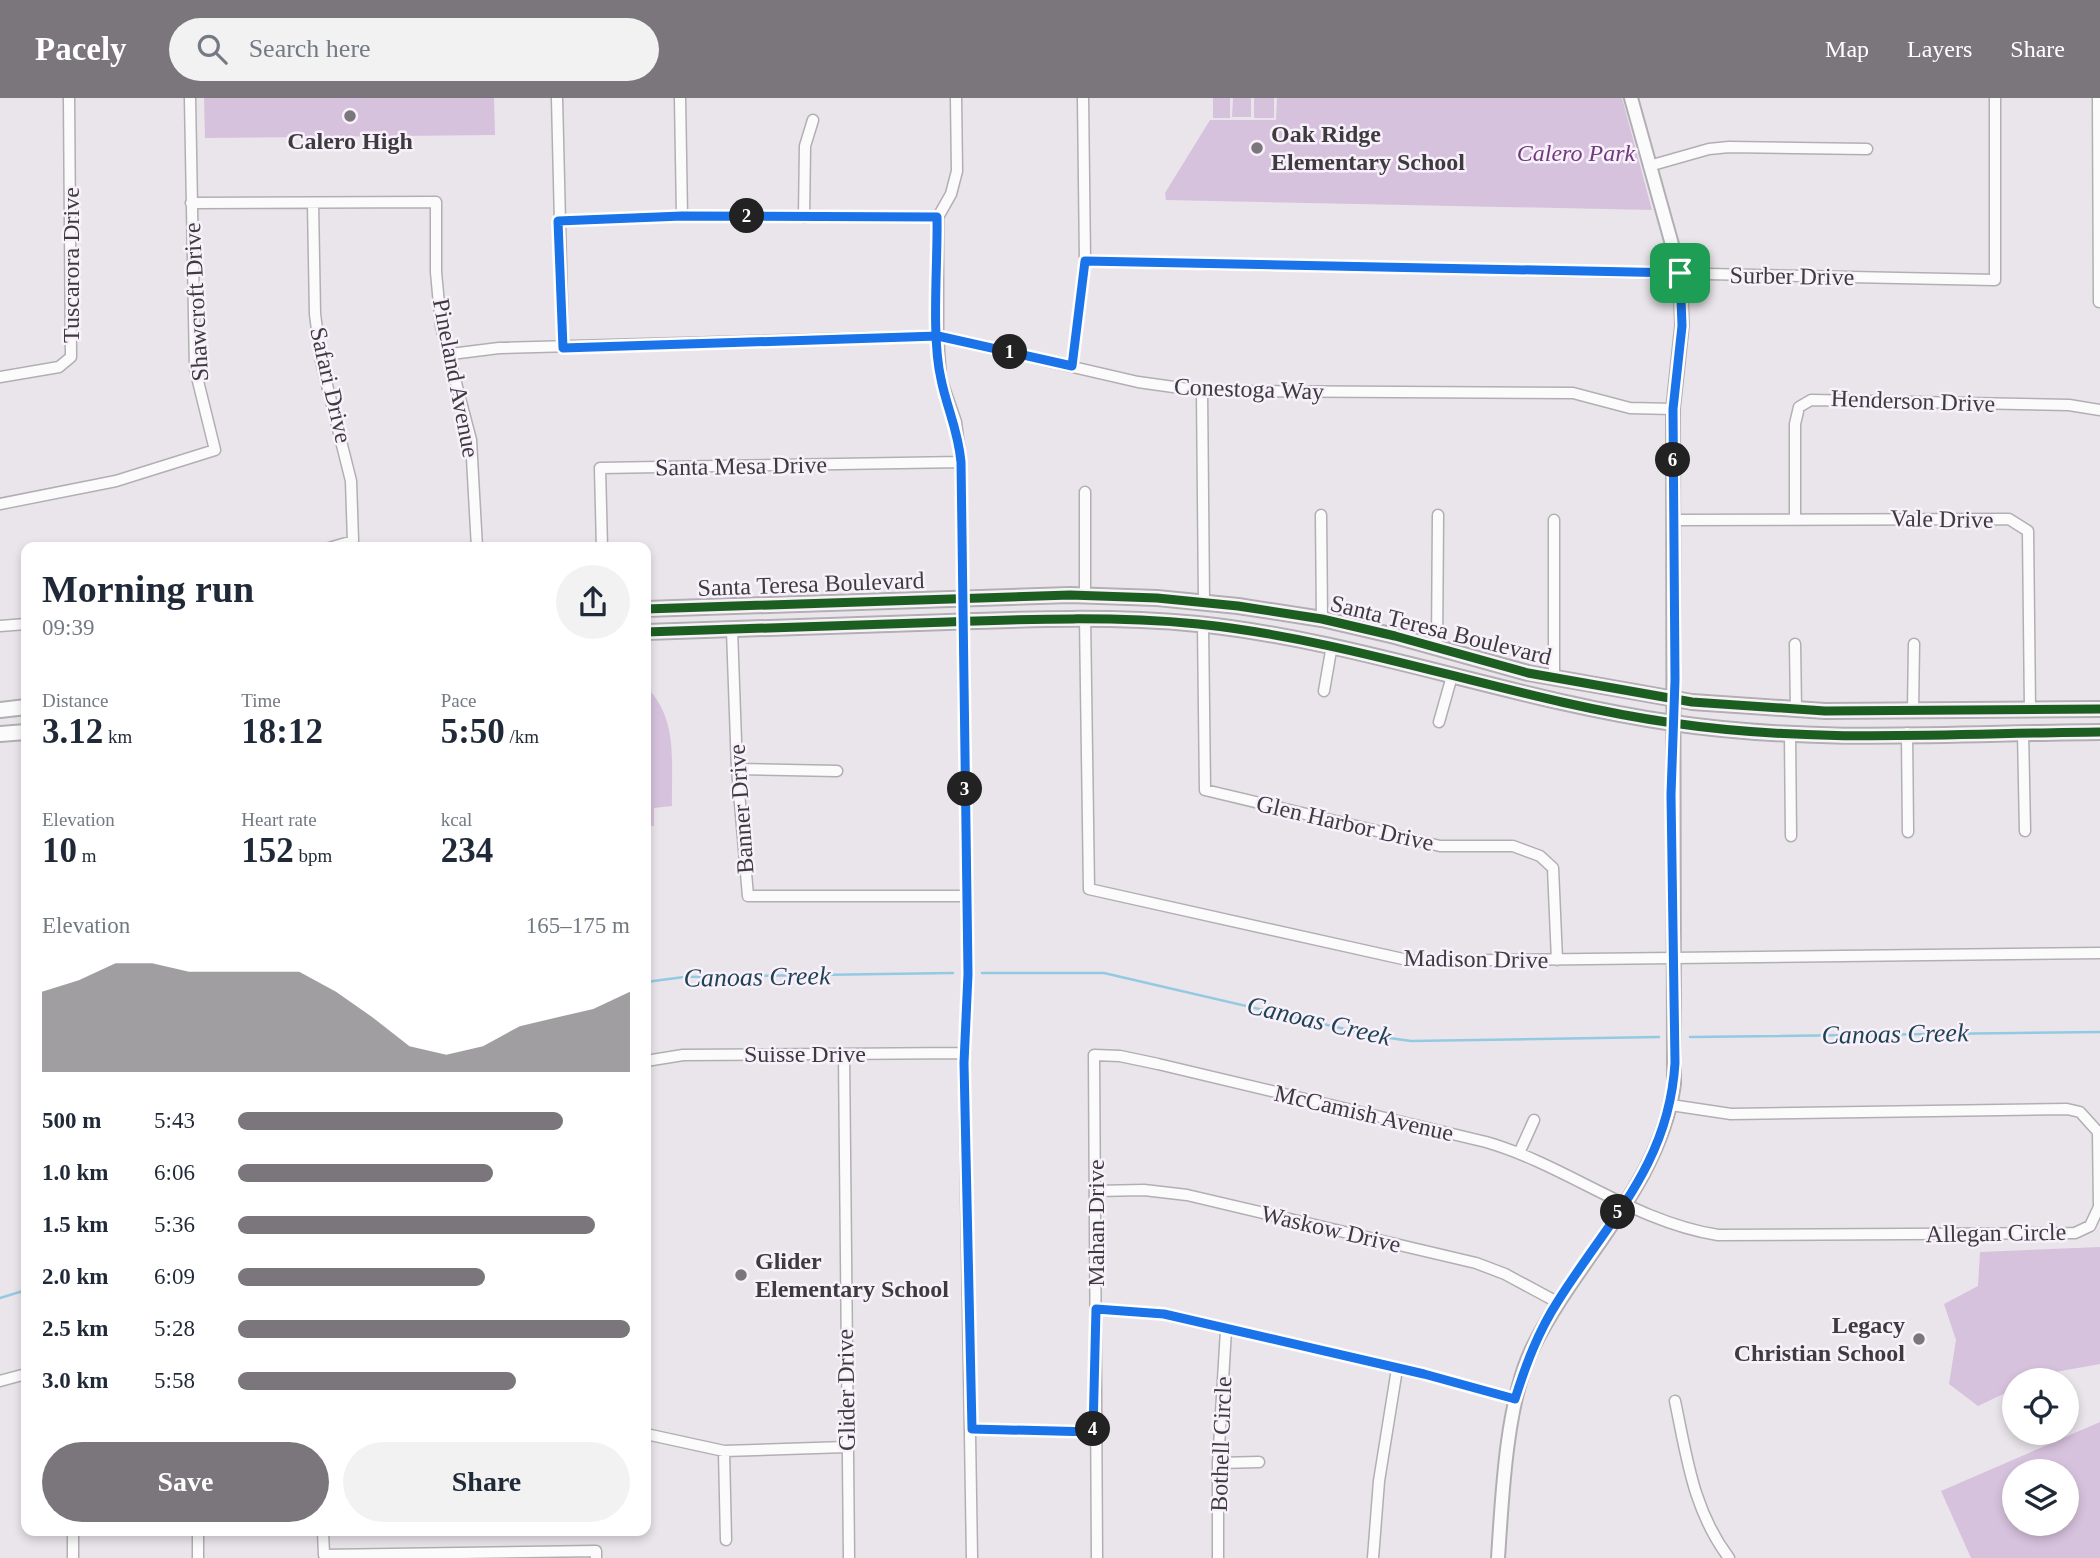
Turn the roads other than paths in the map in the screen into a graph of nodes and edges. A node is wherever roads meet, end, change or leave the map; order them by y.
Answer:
1 (69, 98) edge
2 (190, 98) edge
3 (556, 98) edge
4 (680, 98) edge
5 (956, 98) edge
6 (1083, 98) edge
7 (1631, 98) edge
8 (1995, 98) edge
9 (2098, 98) edge
10 (813, 120) dead end
11 (1867, 149) dead end
12 (1650, 166) junction
13 (191, 203) junction
14 (313, 203) junction
15 (682, 216) junction
16 (804, 217) junction
17 (937, 217) junction
18 (558, 221) junction
19 (1085, 261) junction
20 (1680, 273) junction
21 (2099, 302) edge
22 (938, 336) junction
23 (563, 348) junction
24 (451, 354) junction
25 (1072, 366) junction
26 (0, 377) edge
27 (1202, 391) junction
28 (1673, 409) junction
29 (2100, 410) edge
30 (961, 462) junction
31 (1085, 492) dead end
32 (0, 504) edge
33 (1321, 514) dead end
34 (1438, 514) dead end
35 (1796, 519) junction
36 (1554, 520) dead end
37 (1674, 520) junction
38 (350, 542) edge
39 (477, 542) edge
40 (603, 542) edge
41 (1085, 595) junction
42 (962, 599) junction
43 (1204, 602) junction
44 (651, 609) edge
45 (1085, 618) junction
46 (1322, 620) junction
47 (963, 622) junction
48 (21, 624) edge
49 (1203, 625) junction
50 (0, 626) edge
51 (732, 630) junction
52 (651, 632) edge
53 (1796, 644) dead end
54 (1914, 644) dead end
55 (1332, 645) junction
56 (1437, 648) junction
57 (1452, 676) junction
58 (1555, 679) junction
59 (1324, 691) dead end
60 (1674, 700) junction
61 (21, 708) edge
62 (2100, 709) edge
63 (0, 710) edge
64 (1796, 710) junction
65 (1913, 710) junction
66 (2030, 710) junction
67 (1439, 722) dead end
68 (1673, 723) junction
69 (21, 732) edge
70 (2023, 732) junction
71 (2100, 732) edge
72 (1907, 733) junction
73 (0, 734) edge
74 (1790, 734) junction
75 (737, 769) junction
76 (836, 771) dead end
77 (2025, 831) dead end
78 (1908, 832) dead end
79 (1791, 836) dead end
80 (966, 896) junction
81 (2100, 953) edge
82 (1673, 957) junction
83 (1557, 960) junction
84 (965, 1053) junction
85 (844, 1054) junction
86 (1094, 1055) joint
87 (651, 1060) edge
88 (1671, 1105) junction
89 (1534, 1120) dead end
90 (1520, 1151) junction
91 (1096, 1191) junction
92 (1625, 1202) junction
93 (1557, 1302) junction
94 (1096, 1309) junction
95 (1226, 1330) junction
96 (1397, 1369) junction
97 (21, 1375) edge
98 (0, 1381) edge
99 (1515, 1399) junction
100 (1675, 1401) dead end
101 (972, 1429) junction
102 (1093, 1432) junction
103 (651, 1435) edge
104 (846, 1447) junction
105 (724, 1451) junction
106 (1259, 1462) dead end
107 (1218, 1463) junction
108 (73, 1536) edge
109 (198, 1536) edge
110 (323, 1536) edge
111 (726, 1540) dead end
112 (73, 1558) edge
113 (198, 1558) edge
114 (596, 1558) edge
115 (849, 1558) edge
116 (972, 1558) edge
117 (1097, 1558) edge
118 (1218, 1558) edge
119 (1373, 1558) edge
120 (1498, 1558) edge
121 (1729, 1558) edge

1 - 26 street, Tuscarora Drive
2 - 13 street, Shawcroft Drive
3 - 18 street
4 - 15 street
5 - 17 street
6 - 19 street
7 - 12 street
8 - 20 street, Surber Drive
9 - 21 street
10 - 16 street
11 - 12 street
12 - 20 street
13 - 14 street, Pineland Avenue
13 - 32 street, Shawcroft Drive
14 - 24 street, Pineland Avenue
14 - 38 street, Safari Drive
15 - 16 street
15 - 18 street
16 - 17 street
17 - 22 street
18 - 23 street
19 - 20 street, Surber Drive
19 - 25 street
20 - 28 street
22 - 23 street, Conestoga Way
22 - 25 street, Conestoga Way
22 - 30 street
23 - 24 street, Conestoga Way
24 - 39 street, Pineland Avenue
25 - 27 street, Conestoga Way
27 - 28 street, Conestoga Way
27 - 43 street
28 - 37 street
29 - 35 street, Henderson Drive
30 - 40 street, Santa Mesa Drive
30 - 42 street
31 - 41 street
33 - 46 street
34 - 56 street
35 - 37 street, Vale Drive
35 - 66 street, Vale Drive
36 - 58 street
37 - 60 street
41 - 42 main road, Santa Teresa Boulevard
41 - 43 main road, Santa Teresa Boulevard
42 - 44 main road, Santa Teresa Boulevard
42 - 47 street
43 - 46 main road, Santa Teresa Boulevard
45 - 47 main road, Santa Teresa Boulevard
45 - 49 main road, Santa Teresa Boulevard
45 - 83 street, Madison Drive
46 - 56 main road, Santa Teresa Boulevard
47 - 51 main road, Santa Teresa Boulevard
47 - 80 street
48 - 50 street
49 - 55 main road, Santa Teresa Boulevard
49 - 83 street, Glen Harbor Drive
51 - 52 main road, Santa Teresa Boulevard
51 - 75 street, Banner Drive
53 - 64 street
54 - 65 street
55 - 57 main road, Santa Teresa Boulevard
55 - 59 street
56 - 58 main road, Santa Teresa Boulevard
57 - 67 street
57 - 68 main road, Santa Teresa Boulevard
58 - 60 main road, Santa Teresa Boulevard
60 - 64 main road, Santa Teresa Boulevard
60 - 68 street
61 - 63 main road
62 - 66 main road, Santa Teresa Boulevard
64 - 65 main road, Santa Teresa Boulevard
65 - 66 main road, Santa Teresa Boulevard
68 - 74 main road, Santa Teresa Boulevard
68 - 82 street
69 - 73 main road
70 - 71 main road, Santa Teresa Boulevard
70 - 72 main road, Santa Teresa Boulevard
70 - 77 street
72 - 74 main road, Santa Teresa Boulevard
72 - 78 street
74 - 79 street
75 - 76 street
75 - 80 street, Banner Drive
80 - 84 street
81 - 82 street, Madison Drive
82 - 83 street, Madison Drive
82 - 88 street
84 - 85 street, Suisse Drive
84 - 101 street
85 - 87 street, Suisse Drive
85 - 104 street, Glider Drive
86 - 90 street, McCamish Avenue
86 - 91 street, Mahan Drive
88 - 92 street
88 - 92 street, Allegan Circle
89 - 90 street
90 - 92 street, McCamish Avenue
91 - 93 street, Waskow Drive
91 - 94 street, Mahan Drive
92 - 93 street
93 - 99 street
94 - 95 street
94 - 102 street, Mahan Drive
95 - 96 street
95 - 107 street, Bothell Circle
96 - 99 street
96 - 119 street
97 - 98 street
99 - 120 street
100 - 121 street
101 - 102 street
101 - 116 street
102 - 117 street, Mahan Drive
103 - 105 street
104 - 105 street
104 - 115 street, Glider Drive
105 - 111 street
106 - 107 street
107 - 118 street, Bothell Circle
108 - 112 street
109 - 113 street
110 - 114 street

